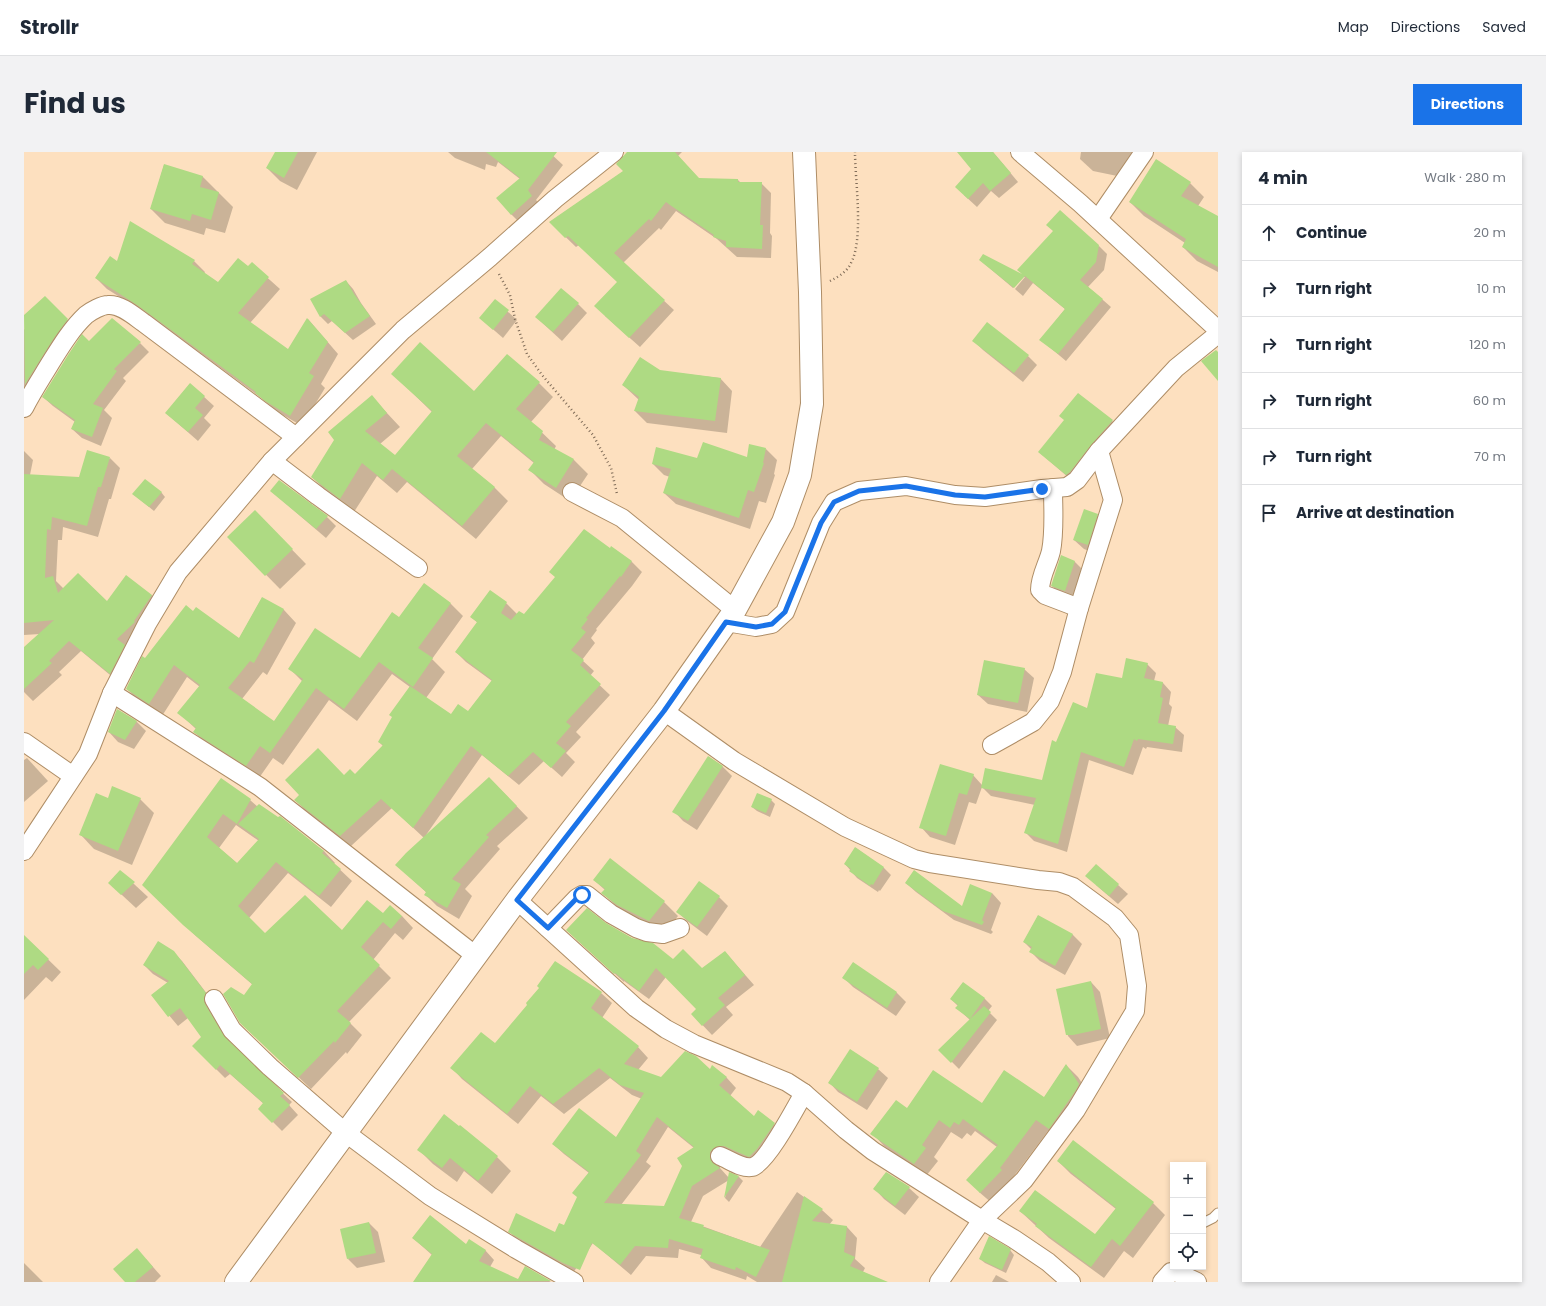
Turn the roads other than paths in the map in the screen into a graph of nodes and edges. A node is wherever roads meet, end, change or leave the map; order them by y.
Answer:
1 (614, 152) edge
2 (804, 152) edge
3 (1020, 152) edge
4 (1144, 152) edge
5 (1098, 219) junction
6 (1218, 330) edge
7 (1218, 334) edge
8 (24, 408) edge
9 (296, 437) junction
10 (1099, 451) junction
11 (272, 461) junction
12 (1054, 488) junction
13 (572, 492) dead end
14 (418, 568) dead end
15 (1079, 608) junction
16 (731, 616) junction
17 (112, 693) junction
18 (664, 711) junction
19 (24, 742) edge
20 (992, 745) dead end
21 (73, 776) junction
22 (24, 851) edge
23 (517, 900) junction
24 (548, 928) junction
25 (680, 928) dead end
26 (476, 956) junction
27 (214, 999) dead end
28 (804, 1093) junction
29 (346, 1132) junction
30 (720, 1156) dead end
31 (1218, 1213) edge
32 (982, 1220) junction
33 (1206, 1222) edge
34 (1171, 1274) edge
35 (565, 1280) edge
36 (236, 1282) edge
37 (938, 1282) edge
38 (1071, 1282) edge
39 (1197, 1282) edge

1 - 9 street
2 - 16 main road
3 - 5 street
4 - 5 street
5 - 6 street
7 - 10 street
8 - 9 street
9 - 11 street
10 - 12 street
10 - 15 street
11 - 14 street
11 - 17 street
12 - 15 street
12 - 16 street
13 - 16 street
15 - 20 street
16 - 18 main road
17 - 21 street
17 - 26 street
18 - 23 main road
18 - 32 street
19 - 21 street
21 - 22 street
23 - 24 street
23 - 26 main road
24 - 25 street
24 - 28 street
26 - 29 main road
27 - 29 street
28 - 30 street
28 - 32 street
29 - 35 street
29 - 36 main road
31 - 33 lane
32 - 37 street
32 - 38 street
34 - 39 street

